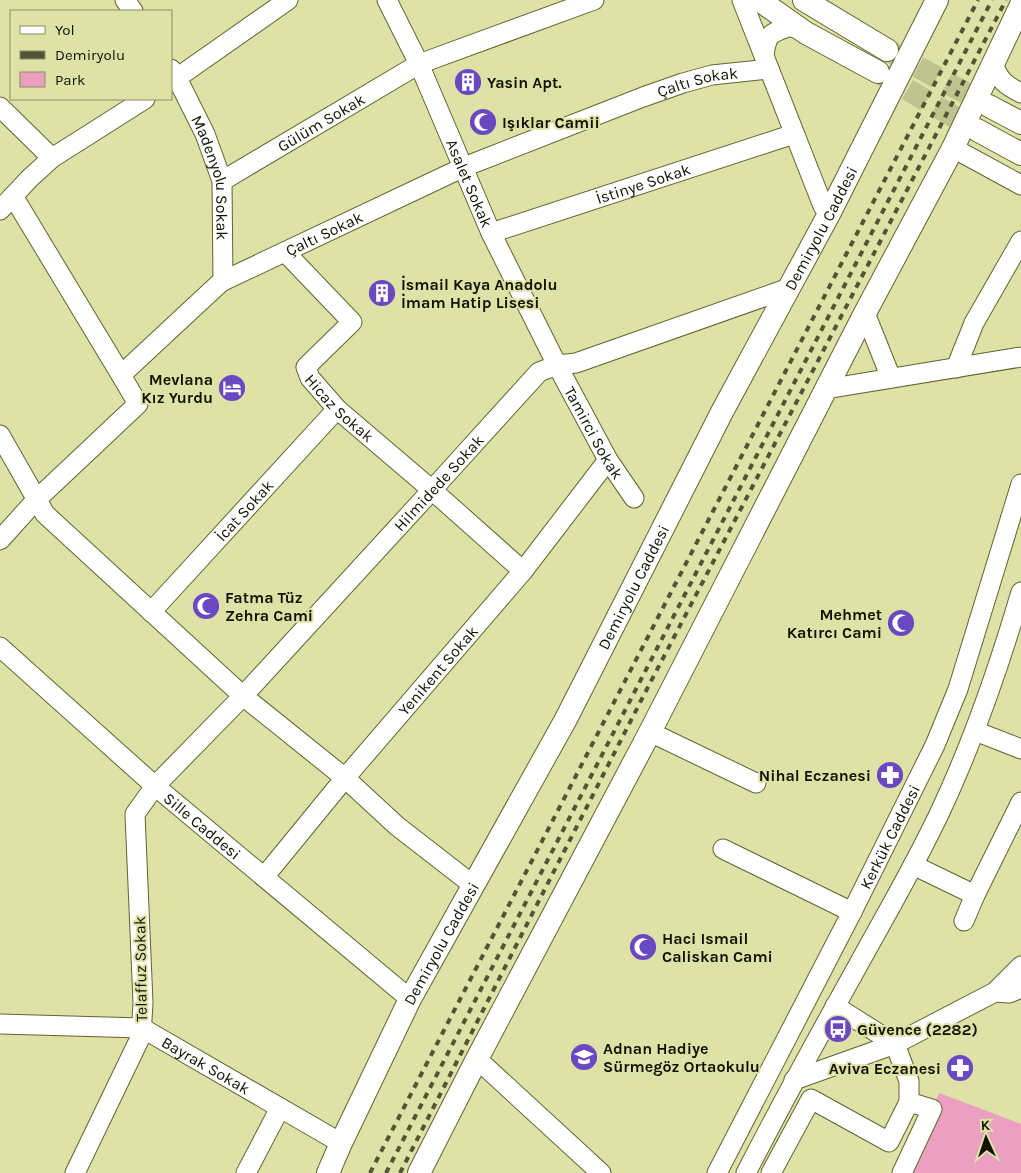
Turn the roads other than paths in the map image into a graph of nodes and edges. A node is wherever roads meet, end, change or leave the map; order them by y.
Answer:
1 (288, 0) edge
2 (387, 0) edge
3 (594, 0) edge
4 (742, 0) edge
5 (759, 0) edge
6 (804, 0) edge
7 (937, 0) edge
8 (1021, 5) edge
9 (806, 33) junction
10 (887, 50) tunnel mouth
11 (766, 62) junction
12 (419, 64) junction
13 (993, 64) junction
14 (878, 72) tunnel mouth
15 (173, 77) edge
16 (1021, 93) edge
17 (143, 100) edge
18 (989, 106) tunnel mouth
19 (0, 107) edge
20 (1021, 124) edge
21 (977, 130) tunnel mouth
22 (794, 134) junction
23 (953, 148) junction
24 (1021, 154) edge
25 (52, 158) junction
26 (464, 167) junction
27 (222, 181) junction
28 (1021, 186) edge
29 (13, 196) junction
30 (0, 210) edge
31 (829, 214) junction
32 (491, 233) junction
33 (1021, 241) edge
34 (284, 252) junction
35 (223, 281) junction
36 (789, 288) junction
37 (865, 312) junction
38 (1021, 357) edge
39 (557, 364) junction
40 (956, 368) junction
41 (121, 374) junction
42 (891, 378) junction
43 (826, 389) junction
44 (337, 409) junction
45 (0, 435) edge
46 (608, 460) junction
47 (1021, 484) edge
48 (432, 490) junction
49 (634, 498) dead end
50 (36, 500) junction
51 (0, 540) edge
52 (523, 571) junction
53 (1021, 592) edge
54 (151, 612) junction
55 (1017, 624) edge
56 (0, 647) edge
57 (243, 696) junction
58 (975, 731) junction
59 (650, 732) junction
60 (1021, 749) edge
61 (345, 778) junction
62 (756, 783) dead end
63 (156, 786) junction
64 (1021, 802) edge
65 (723, 849) dead end
66 (913, 865) junction
67 (264, 877) junction
68 (473, 885) junction
69 (975, 895) junction
70 (852, 912) junction
71 (964, 921) dead end
72 (1021, 966) edge
73 (1021, 988) edge
74 (995, 992) junction
75 (410, 1000) junction
76 (835, 1006) junction
77 (0, 1024) edge
78 (142, 1028) junction
79 (895, 1044) junction
80 (477, 1059) junction
81 (794, 1080) junction
82 (909, 1102) junction
83 (280, 1108) junction
84 (341, 1143) junction
85 (580, 1165) edge
86 (75, 1173) edge
87 (246, 1173) edge
88 (328, 1173) edge
89 (419, 1173) edge
90 (601, 1173) edge
91 (717, 1173) edge
92 (746, 1173) edge
93 (771, 1173) edge
94 (902, 1173) edge

1 - 15 street
2 - 12 street, Asalet Sokak
3 - 12 street, Gülüm Sokak
4 - 11 street
5 - 9 main road
6 - 10 main road
7 - 31 main road, Demiryolu Caddesi
8 - 13 main road
9 - 11 street
9 - 14 main road
11 - 22 street
11 - 26 street, Çaltı Sokak
12 - 26 street, Asalet Sokak
12 - 27 street, Gülüm Sokak
13 - 16 street
13 - 23 main road
15 - 27 street, Madenyolu Sokak
17 - 25 street
18 - 20 main road
19 - 25 street
21 - 24 main road
22 - 31 street
22 - 32 street, İstinye Sokak
23 - 28 street
23 - 37 main road
25 - 29 street
26 - 32 street, Asalet Sokak
26 - 34 street, Çaltı Sokak
27 - 35 street, Madenyolu Sokak
29 - 30 street
29 - 41 street
31 - 36 main road, Demiryolu Caddesi
32 - 39 street, Asalet Sokak
33 - 40 street
34 - 35 street, Çaltı Sokak
34 - 44 street, Hicaz Sokak
35 - 41 street, Çaltı Sokak
36 - 39 street, Hilmidede Sokak
36 - 68 main road, Demiryolu Caddesi
37 - 42 street
37 - 43 main road
38 - 40 street
39 - 46 street, Tamirci Sokak
39 - 48 street, Hilmidede Sokak
40 - 42 street
41 - 50 street
42 - 43 street
43 - 59 main road
44 - 48 street, Hicaz Sokak
44 - 54 street, İcat Sokak
45 - 50 street
46 - 49 street, Tamirci Sokak
46 - 52 street, Yenikent Sokak
47 - 70 street, Kerkük Caddesi
48 - 52 street, Hicaz Sokak
48 - 57 street, Hilmidede Sokak
50 - 51 street
50 - 54 street
52 - 61 street, Yenikent Sokak
53 - 55 street, Kerkük Caddesi
54 - 57 street
55 - 58 street, Kerkük Caddesi
56 - 63 street, Sille Caddesi
57 - 61 street
57 - 63 street, Hilmidede Sokak
58 - 60 street
58 - 66 street, Kerkük Caddesi
59 - 62 street
59 - 80 main road
61 - 67 street, Yenikent Sokak
61 - 68 street
63 - 67 street, Sille Caddesi
63 - 78 street, Telaffuz Sokak
64 - 69 street
65 - 70 street
66 - 69 street
66 - 76 street, Kerkük Caddesi
67 - 75 street, Sille Caddesi
68 - 75 main road, Demiryolu Caddesi
69 - 71 street
70 - 91 street, Kerkük Caddesi
72 - 74 street
73 - 74 street
74 - 79 street
75 - 84 main road, Demiryolu Caddesi
76 - 79 street
76 - 81 street, Kerkük Caddesi
77 - 78 street, Bayrak Sokak
78 - 83 street, Bayrak Sokak
78 - 86 street, Telaffuz Sokak
79 - 81 street
79 - 82 street
80 - 85 street
80 - 89 main road
81 - 92 street, Kerkük Caddesi
82 - 93 street
82 - 94 street
83 - 84 street, Bayrak Sokak
83 - 87 street
84 - 88 main road, Demiryolu Caddesi
85 - 90 street

